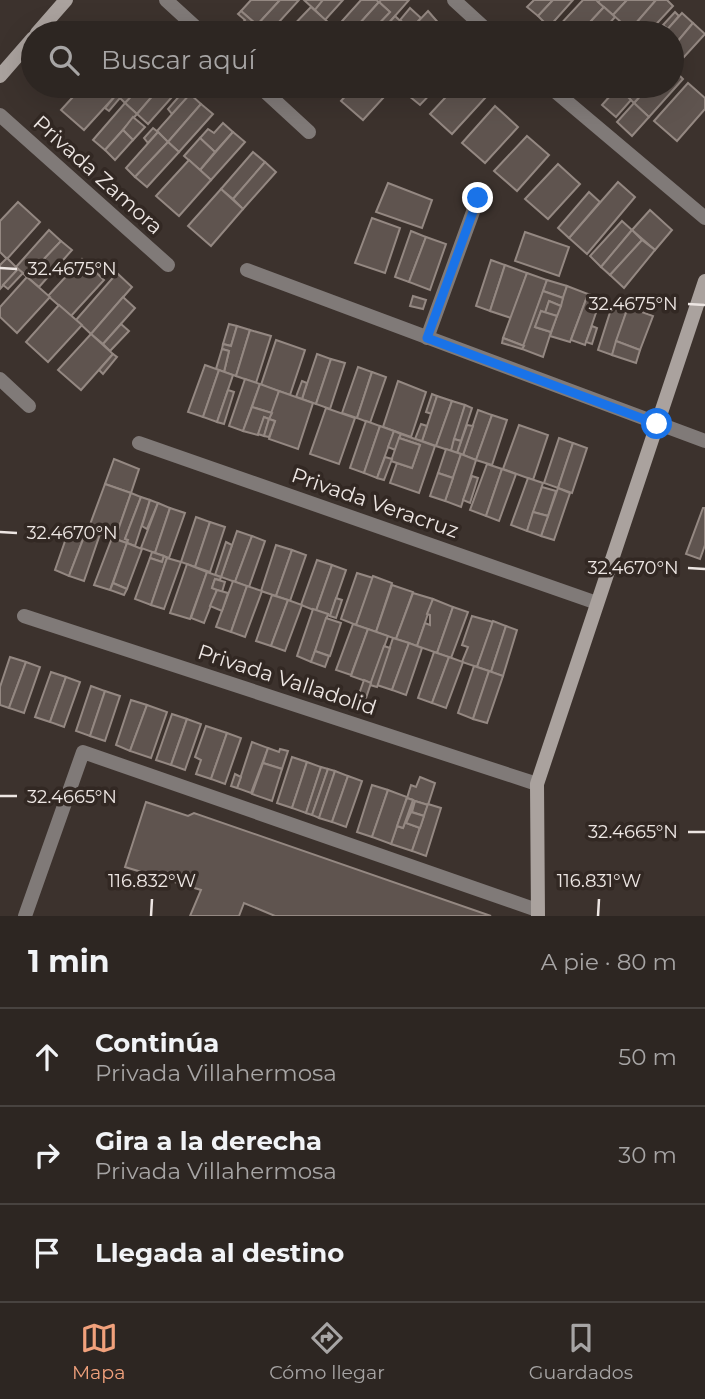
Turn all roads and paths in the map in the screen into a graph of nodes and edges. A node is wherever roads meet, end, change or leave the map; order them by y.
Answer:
1 (66, 0) edge
2 (166, 0) edge
3 (454, 0) edge
4 (48, 21) edge
5 (189, 21) edge
6 (477, 21) edge
7 (21, 52) edge
8 (0, 76) edge
9 (272, 98) edge
10 (563, 98) edge
11 (0, 115) edge
12 (309, 132) dead end
13 (478, 198) dead end
14 (705, 218) edge
15 (168, 265) dead end
16 (247, 270) dead end
17 (705, 281) edge
18 (427, 338) junction
19 (0, 379) edge
20 (29, 406) dead end
21 (657, 424) junction
22 (705, 442) edge
23 (139, 443) dead end
24 (597, 603) junction
25 (24, 616) dead end
26 (537, 784) junction
27 (538, 913) edge
28 (25, 916) edge

1 - 4 street
2 - 5 street
3 - 6 street
7 - 8 street
9 - 12 street
10 - 14 street
11 - 15 street, Privada Zamora
13 - 18 street
16 - 18 street
17 - 21 street
18 - 21 street
19 - 20 street
21 - 22 street
21 - 24 street
23 - 24 street, Privada Veracruz
24 - 26 street
25 - 26 street, Privada Valladolid
26 - 27 street
27 - 28 street

